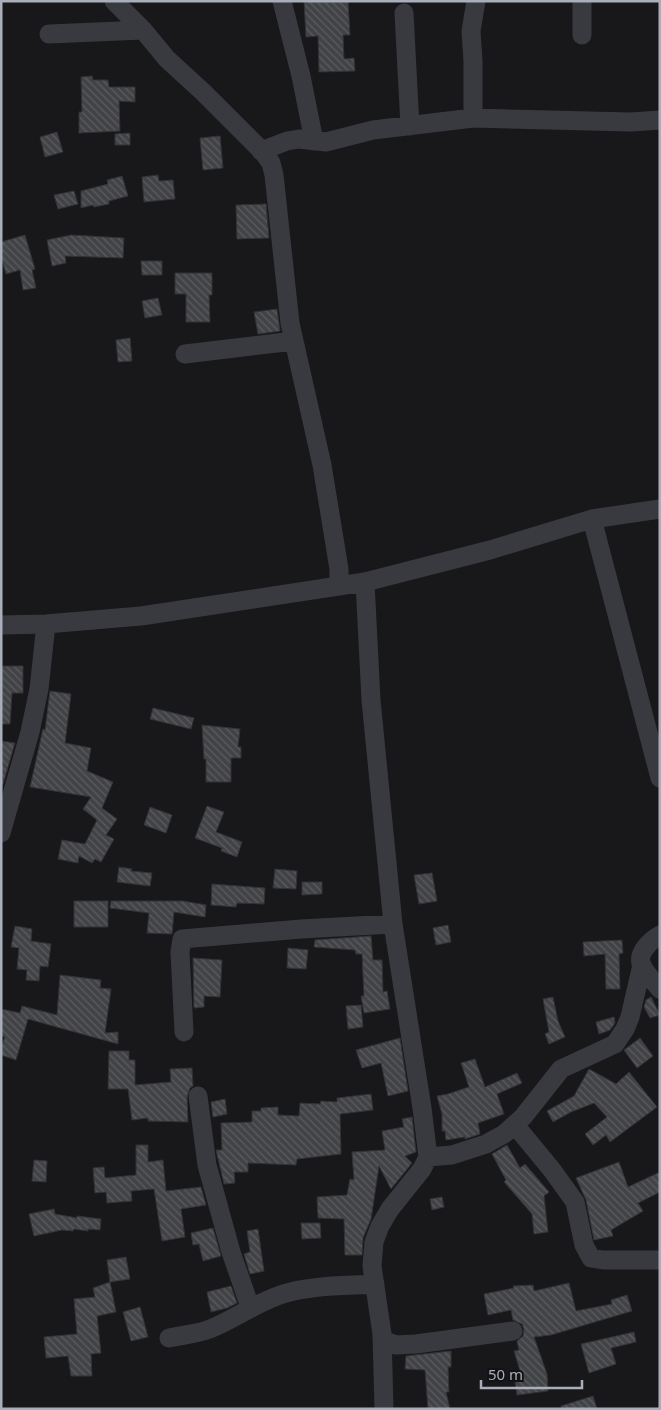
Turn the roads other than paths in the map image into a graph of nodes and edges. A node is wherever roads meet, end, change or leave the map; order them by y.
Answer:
1 (114, 1) edge
2 (282, 1) edge
3 (476, 1) edge
4 (582, 1) edge
5 (404, 13) dead end
6 (143, 30) junction
7 (48, 34) dead end
8 (582, 35) dead end
9 (473, 118) junction
10 (660, 120) edge
11 (410, 126) junction
12 (314, 141) junction
13 (261, 151) junction
14 (294, 341) junction
15 (185, 354) dead end
16 (660, 510) edge
17 (592, 519) junction
18 (364, 582) junction
19 (339, 585) junction
20 (46, 624) junction
21 (1, 626) edge
22 (660, 778) edge
23 (1, 833) edge
24 (392, 924) junction
25 (660, 935) edge
26 (642, 965) junction
27 (660, 989) edge
28 (184, 1032) dead end
29 (198, 1096) dead end
30 (515, 1124) junction
31 (428, 1157) junction
32 (660, 1260) edge
33 (375, 1284) junction
34 (250, 1307) junction
35 (513, 1331) dead end
36 (169, 1338) dead end
37 (382, 1340) junction
38 (384, 1409) edge

1 - 6 street
2 - 12 street
3 - 9 street
4 - 8 street
5 - 11 street
6 - 7 street
6 - 13 street
9 - 10 street
9 - 11 street
11 - 12 street
12 - 13 street
13 - 14 street
14 - 15 street
14 - 19 street
16 - 17 street
17 - 18 street
17 - 22 street
18 - 19 street
18 - 24 street
19 - 20 street
20 - 21 street
20 - 23 street
24 - 28 street
24 - 31 street
25 - 26 street
26 - 27 street
26 - 30 street
29 - 34 street
30 - 31 street
30 - 32 street
31 - 33 street
33 - 34 street
33 - 37 street
34 - 36 street
35 - 37 street
37 - 38 street

